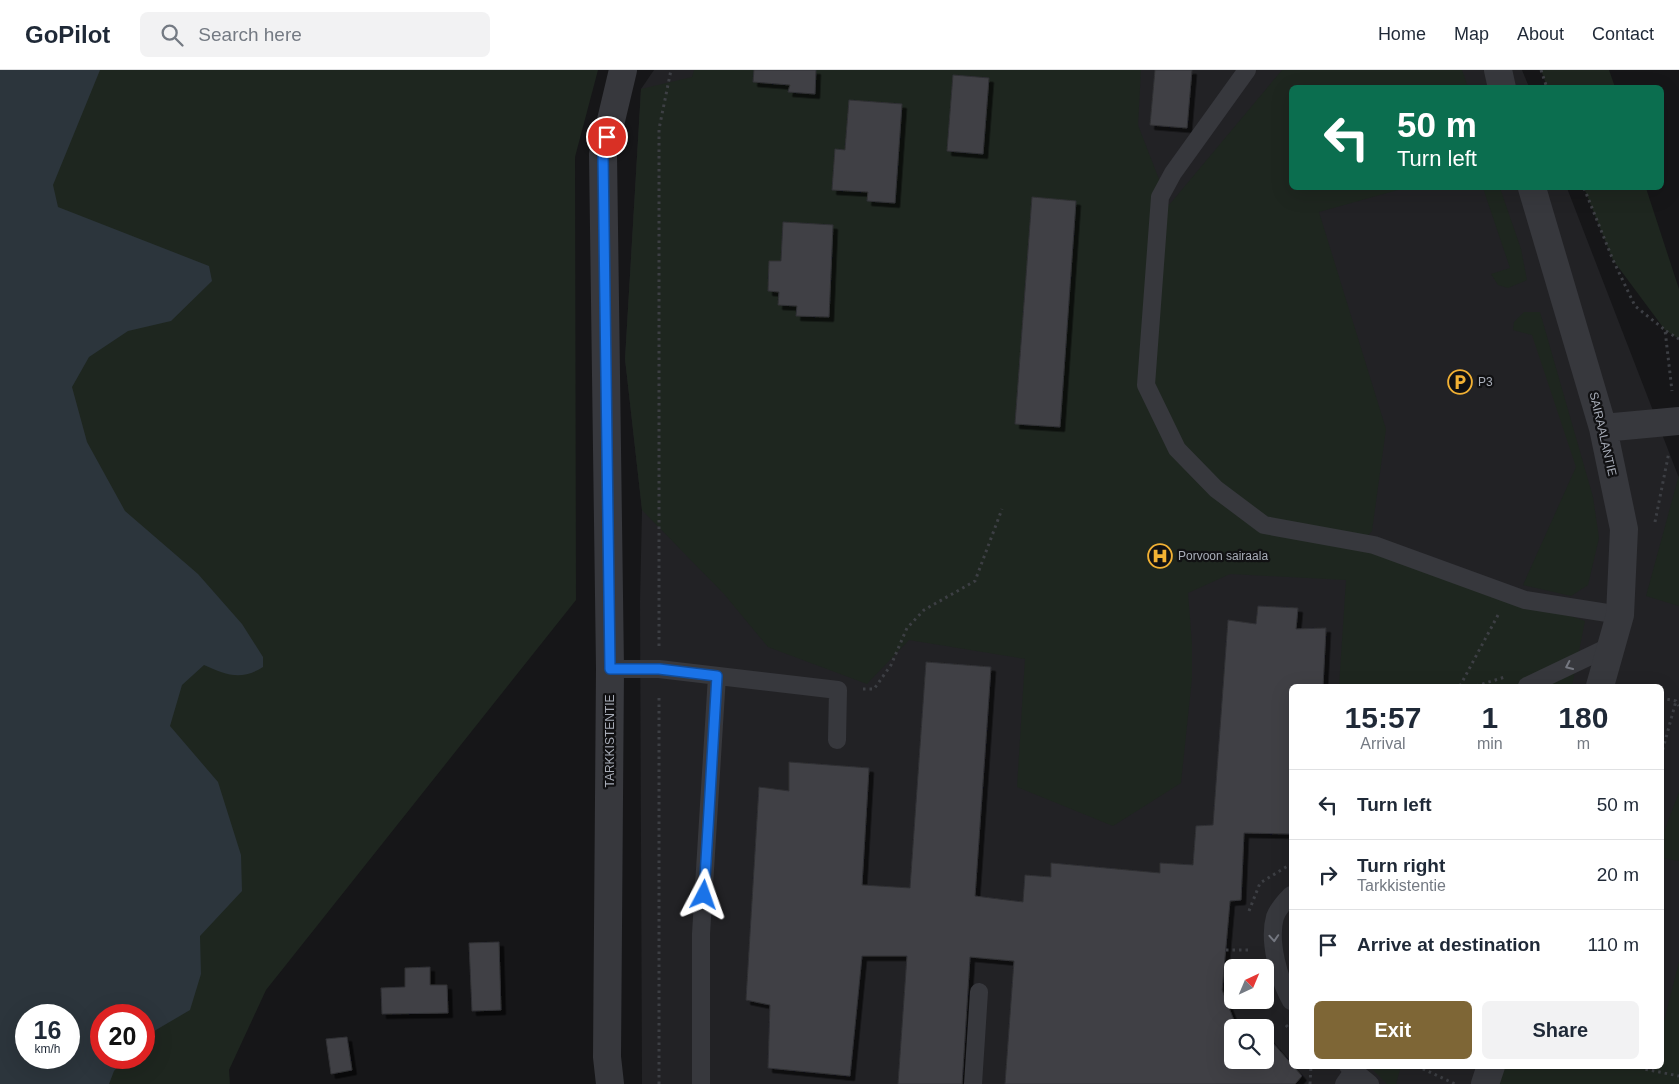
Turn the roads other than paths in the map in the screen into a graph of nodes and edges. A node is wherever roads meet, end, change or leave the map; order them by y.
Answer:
1 (623, 70) edge
2 (1247, 70) edge
3 (1498, 70) edge
4 (1501, 85) edge
5 (1533, 190) edge
6 (1677, 420) edge
7 (1603, 428) junction
8 (1620, 615) junction
9 (1611, 646) junction
10 (610, 669) junction
11 (717, 676) junction
12 (1530, 684) edge
13 (1601, 684) edge
14 (837, 740) dead end
15 (1289, 898) edge
16 (979, 992) dead end
17 (1289, 998) edge
18 (1491, 1069) edge
19 (1348, 1074) edge
20 (610, 1084) edge
21 (701, 1084) edge
22 (973, 1084) edge
23 (1370, 1084) edge
24 (1485, 1084) edge

1 - 10 street, TARKKISTENTIE
2 - 8 lane
3 - 4 street
5 - 7 street, SAIRAALANTIE
6 - 7 street
7 - 8 street, SAIRAALANTIE
8 - 9 street, SAIRAALANTIE
9 -> 12 lane
9 - 13 street, SAIRAALANTIE
10 - 11 lane
10 - 20 street, TARKKISTENTIE
11 - 14 lane
11 - 21 lane
15 -> 17 lane
16 - 22 lane
18 - 24 street
19 - 23 lane

